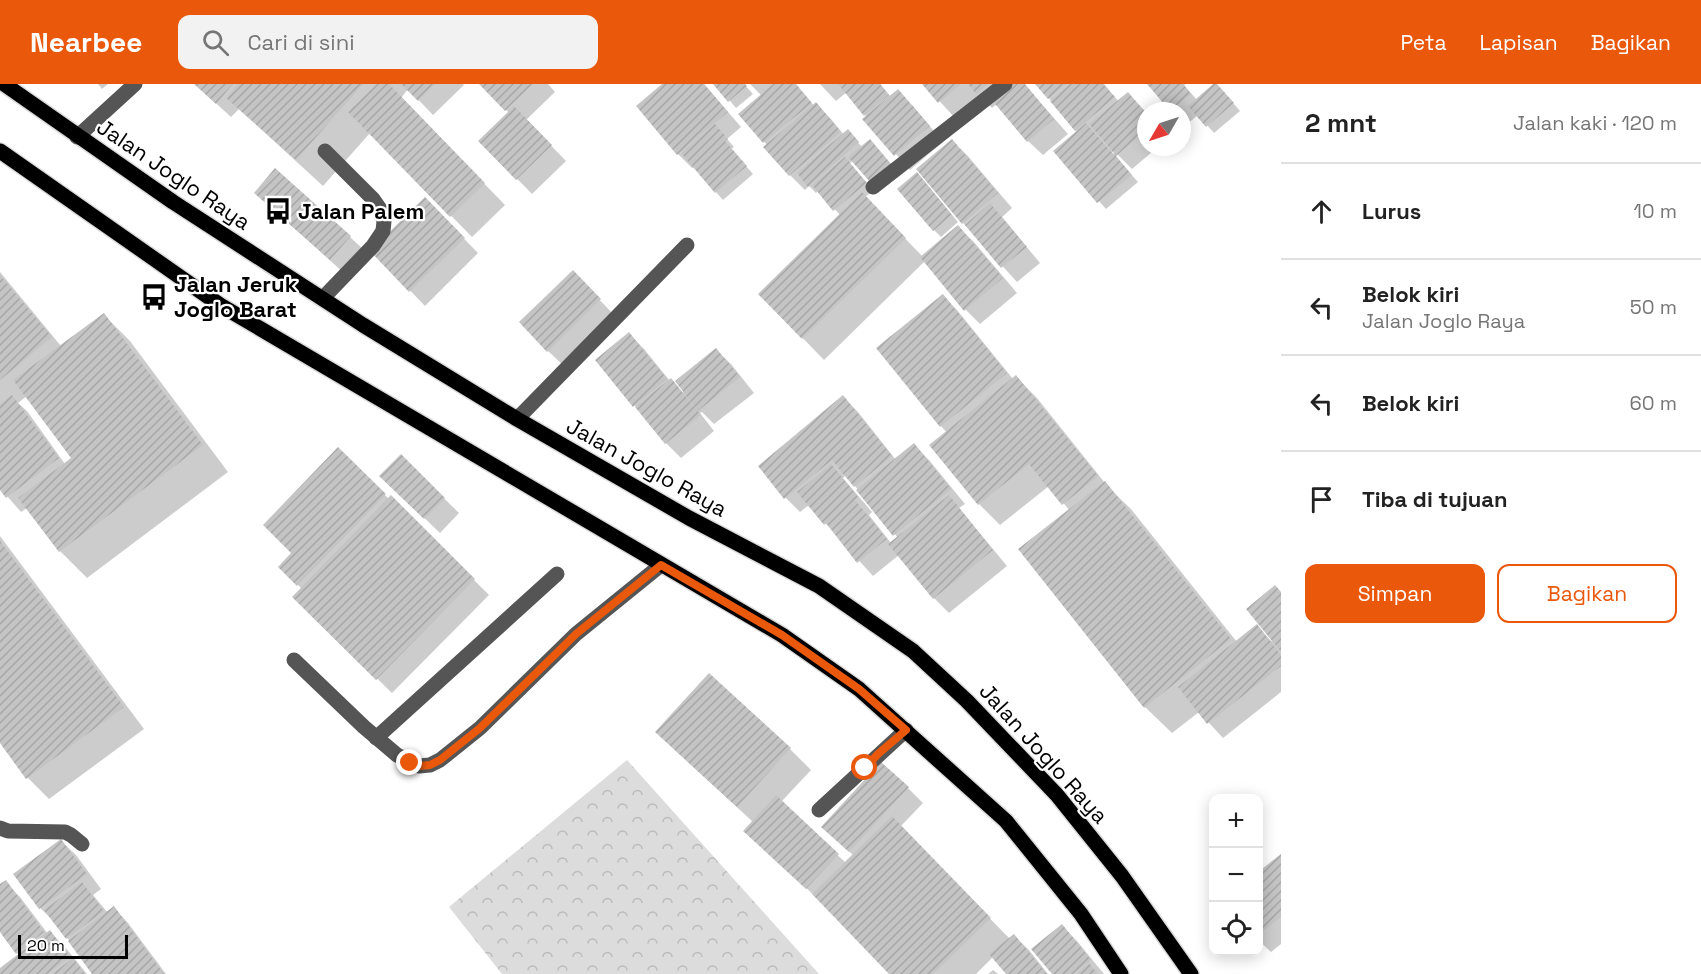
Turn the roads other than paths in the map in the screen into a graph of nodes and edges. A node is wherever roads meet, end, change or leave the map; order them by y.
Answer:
1 (4, 84) edge
2 (135, 84) edge
3 (1005, 84) edge
4 (77, 136) junction
5 (0, 151) edge
6 (325, 152) dead end
7 (873, 187) dead end
8 (687, 244) dead end
9 (323, 298) junction
10 (517, 419) junction
11 (661, 565) junction
12 (557, 574) dead end
13 (294, 660) dead end
14 (906, 730) junction
15 (376, 738) junction
16 (819, 810) dead end
17 (0, 828) edge
18 (82, 844) dead end
19 (1121, 974) edge
20 (1191, 974) edge

1 - 4 main road, Jalan Joglo Raya
2 - 4 street
3 - 7 street
4 - 9 main road, Jalan Joglo Raya
5 - 11 main road
6 - 9 street
8 - 10 street
9 - 10 main road, Jalan Joglo Raya
10 - 20 main road, Jalan Joglo Raya
11 - 14 main road
11 - 15 street
12 - 15 street
13 - 15 street
14 - 16 street
14 - 19 main road
17 - 18 street

